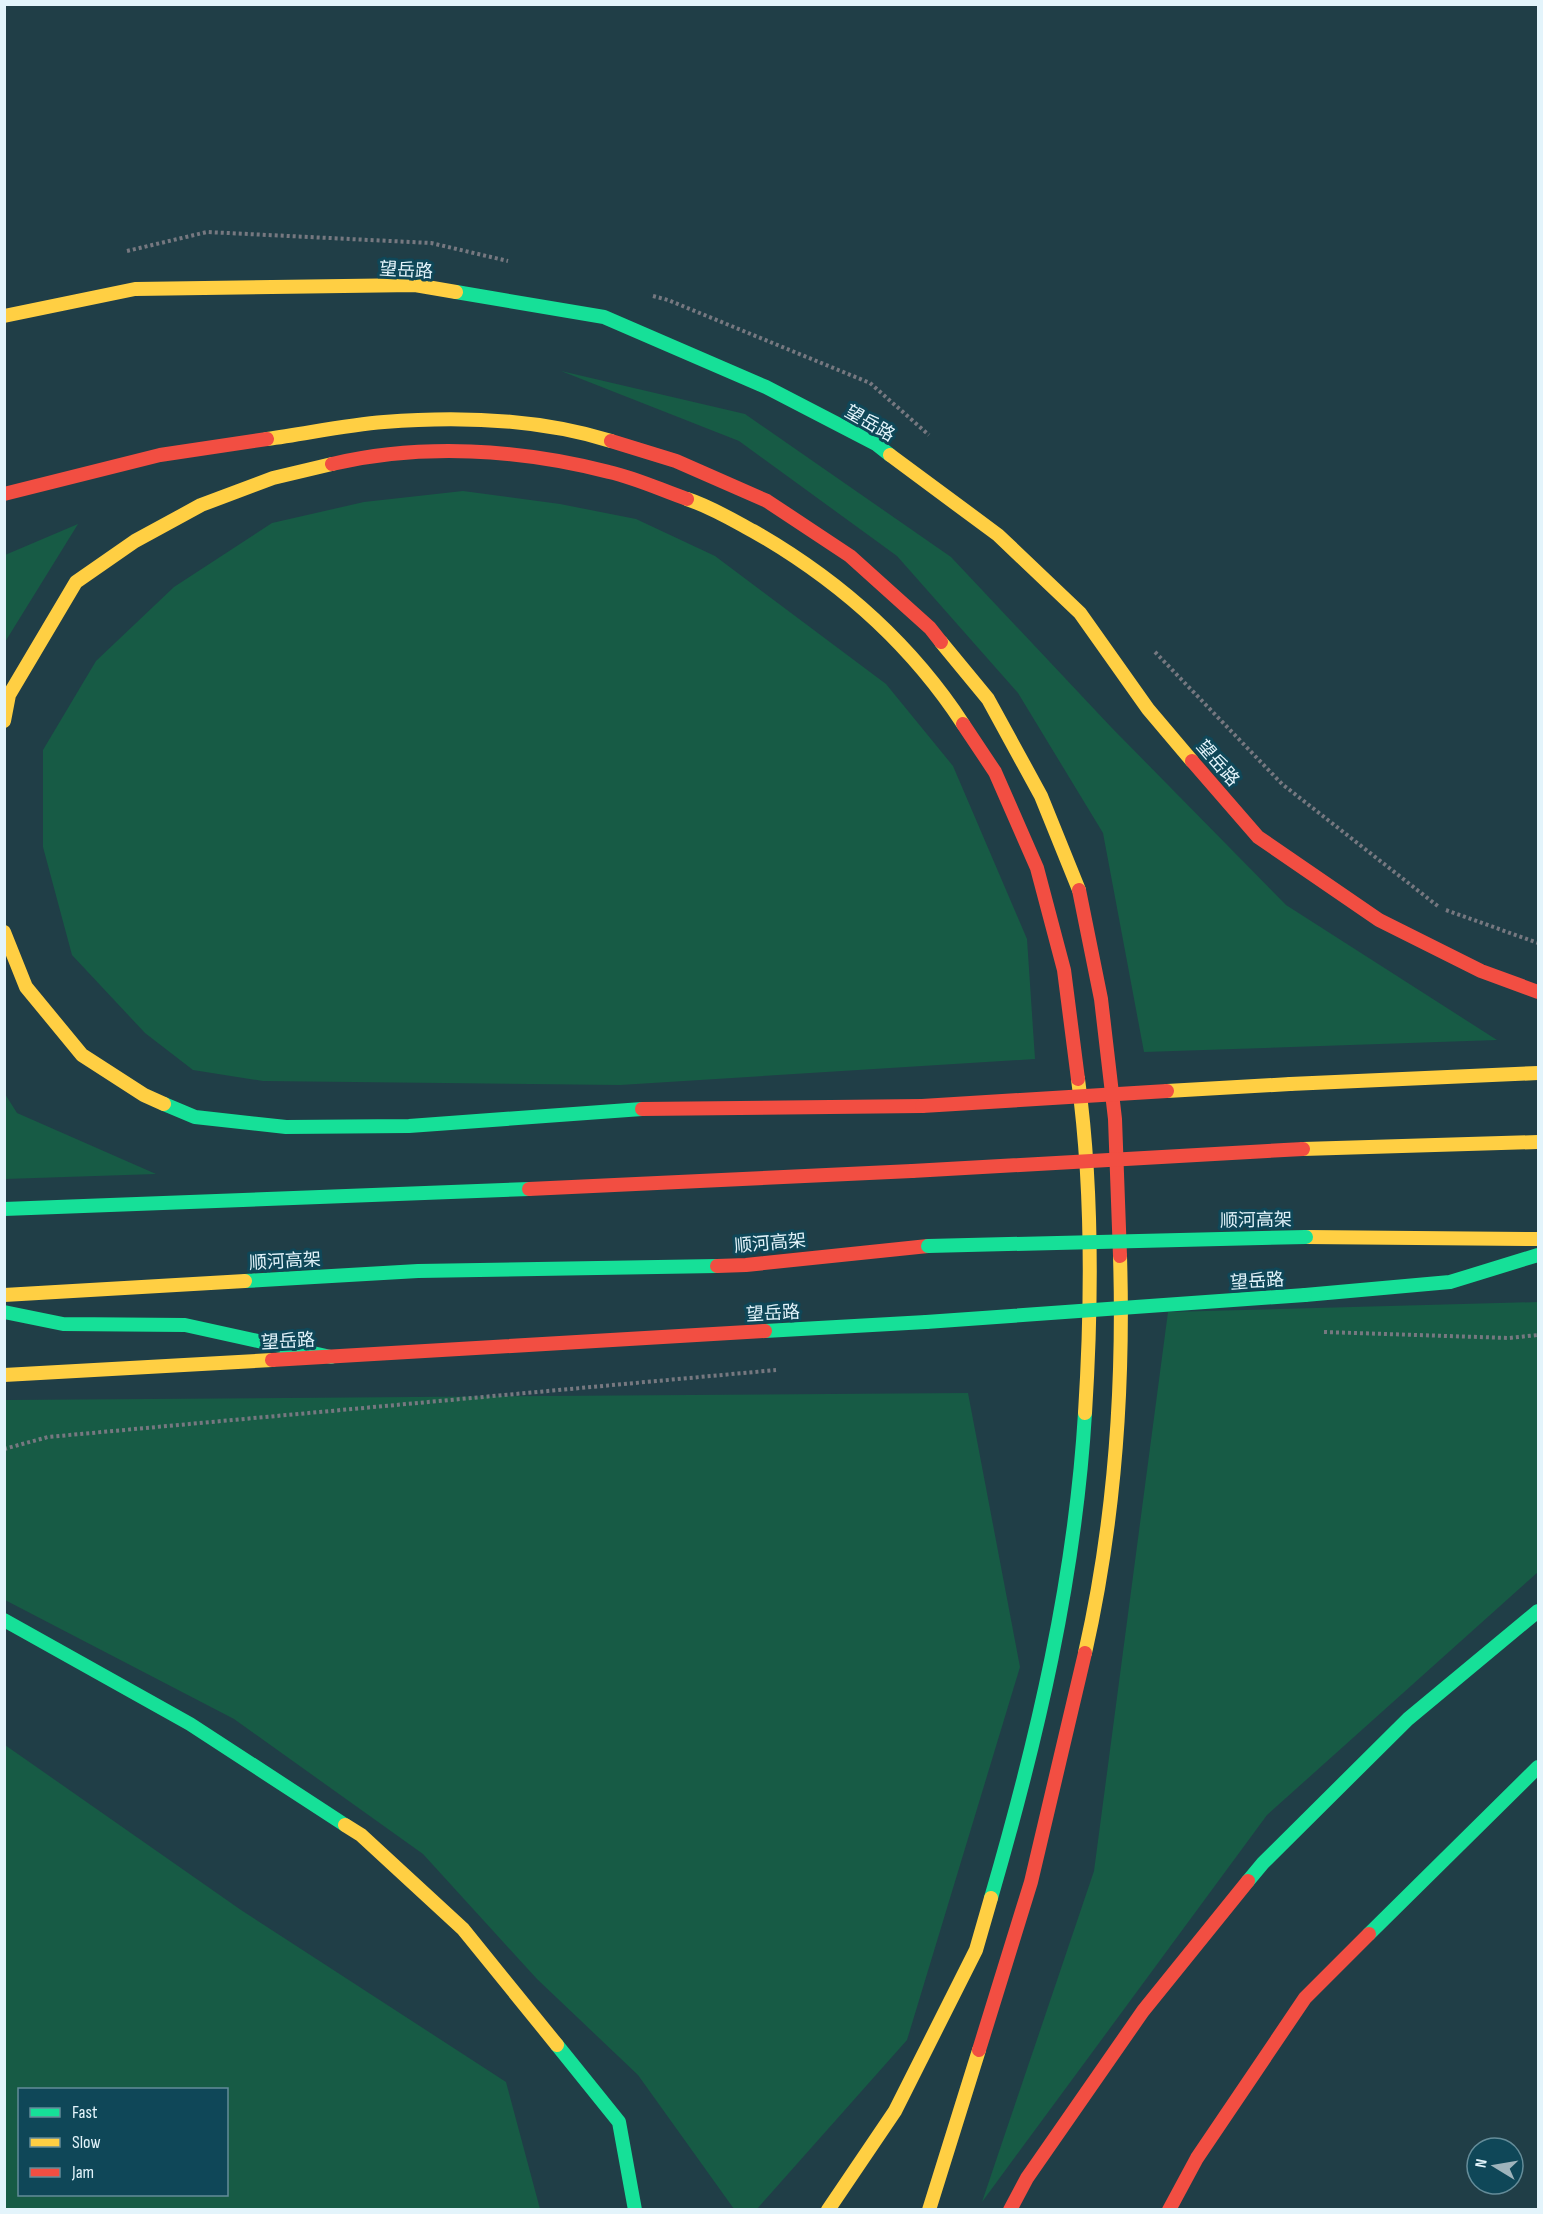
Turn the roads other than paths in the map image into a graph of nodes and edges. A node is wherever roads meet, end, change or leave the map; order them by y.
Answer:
1 (4, 316) edge
2 (4, 494) edge
3 (4, 721) edge
4 (4, 932) edge
5 (1539, 992) edge
6 (1539, 1073) edge
7 (1539, 1142) edge
8 (4, 1209) edge
9 (1539, 1239) edge
10 (1539, 1255) edge
11 (4, 1295) edge
12 (4, 1312) edge
13 (331, 1357) junction
14 (4, 1375) edge
15 (1539, 1611) edge
16 (4, 1620) edge
17 (1539, 1767) edge
18 (635, 2210) edge
19 (828, 2210) edge
20 (929, 2210) edge
21 (1010, 2210) edge
22 (1169, 2210) edge

1 - 5 main road, 望岳路
2 - 20 main road
3 - 19 main road
4 - 6 main road, bridge
7 - 8 main road, bridge
9 - 11 main road, 顺河高架, bridge
10 - 13 main road, 望岳路, bridge
12 - 13 main road
13 - 14 main road, 望岳路
15 - 21 main road
16 - 18 main road
17 - 22 main road

